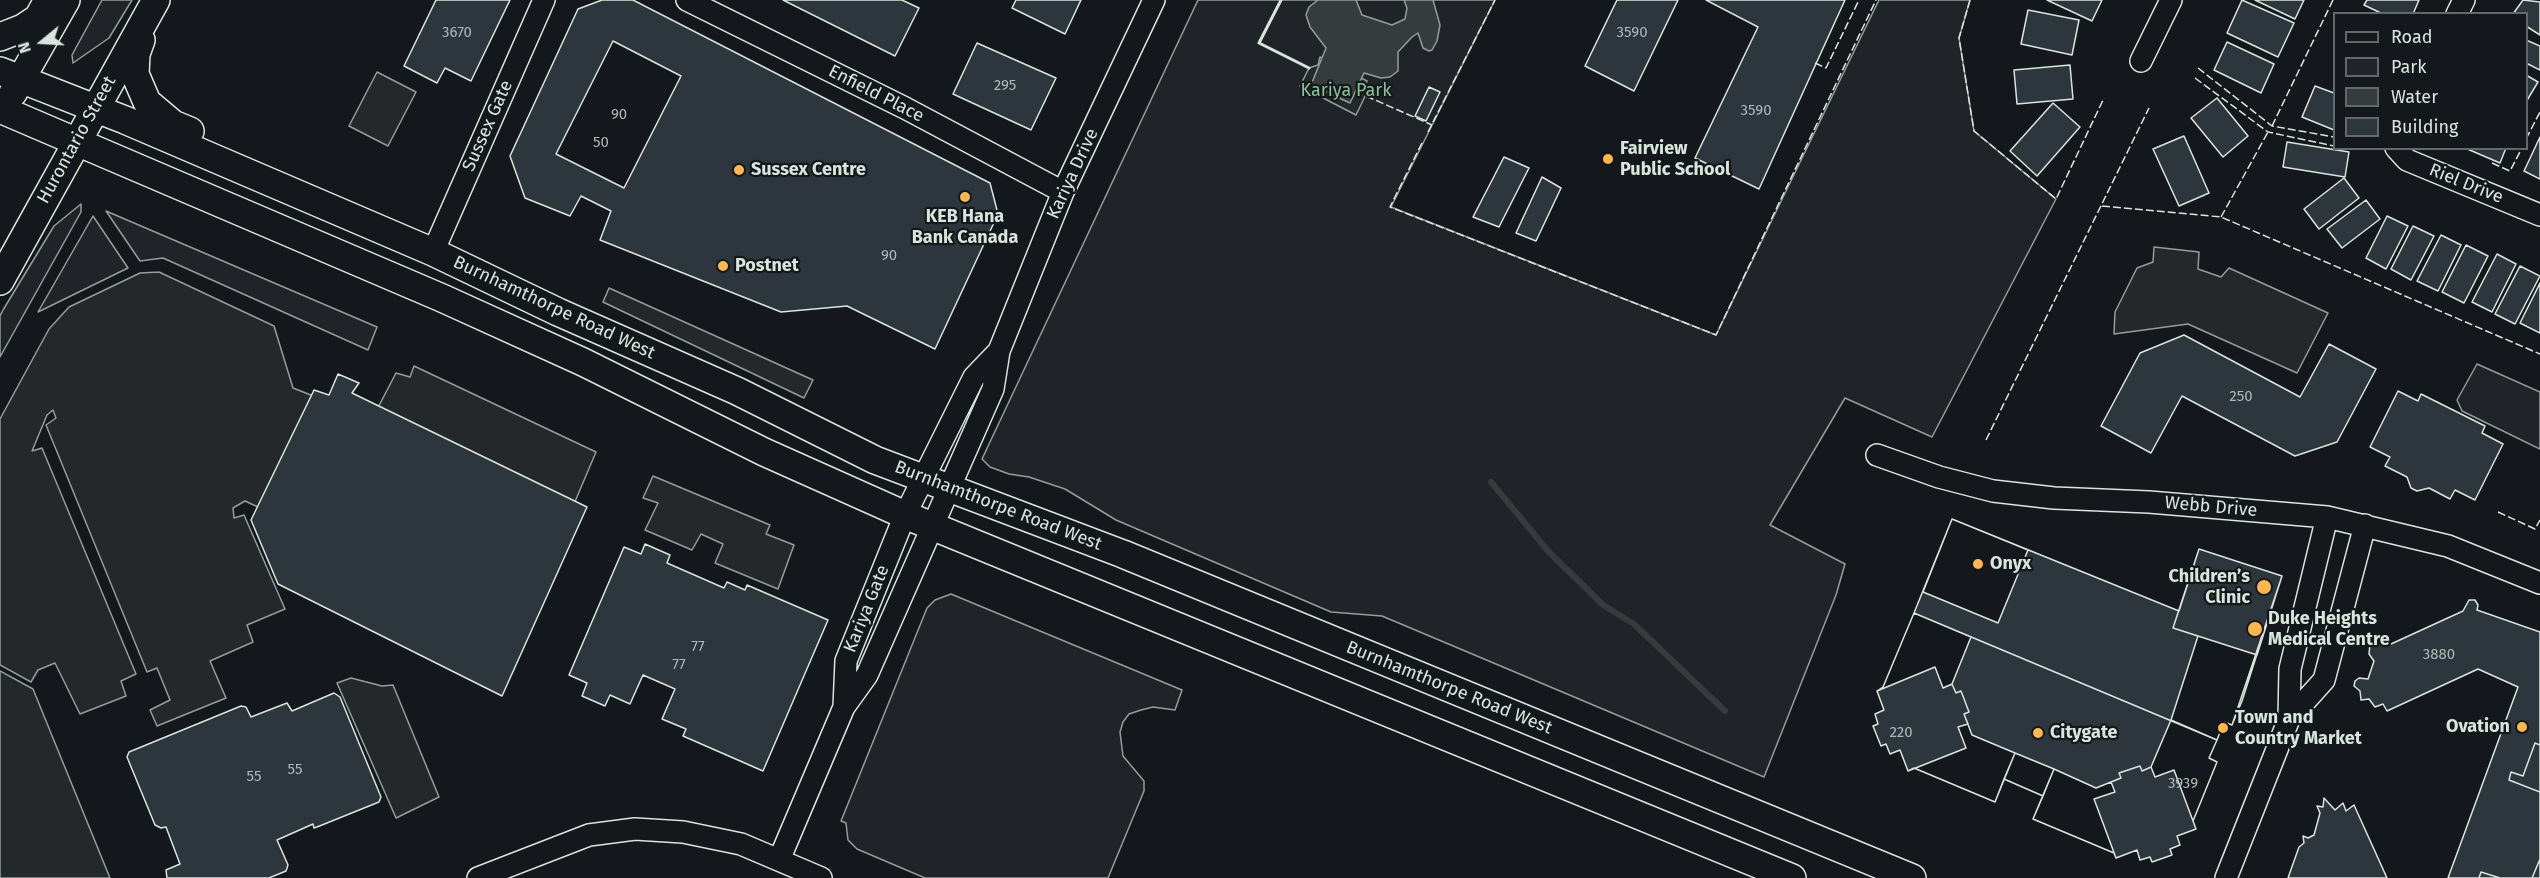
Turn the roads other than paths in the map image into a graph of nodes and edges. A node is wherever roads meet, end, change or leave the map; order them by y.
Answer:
1 (48, 0) edge
2 (66, 0) edge
3 (156, 0) edge
4 (163, 0) edge
5 (544, 0) edge
6 (687, 0) edge
7 (1154, 0) edge
8 (2171, 0) edge
9 (0, 37) edge
10 (2141, 61) dead end
11 (10, 75) edge
12 (95, 108) junction
13 (1, 112) edge
14 (76, 142) junction
15 (2398, 150) edge
16 (260, 177) junction
17 (1063, 192) junction
18 (2540, 215) edge
19 (433, 252) junction
20 (0, 280) edge
21 (999, 351) junction
22 (1877, 455) dead end
23 (923, 477) junction
24 (949, 488) junction
25 (905, 515) junction
26 (2327, 517) junction
27 (2365, 525) junction
28 (932, 526) junction
29 (2540, 582) edge
30 (844, 707) junction
31 (2289, 719) junction
32 (779, 860) junction
33 (478, 878) edge
34 (821, 878) edge
35 (1792, 878) edge
36 (1912, 878) edge
37 (2226, 878) edge

1 - 9 main road
2 - 11 main road
3 - 12 main road, Hurontario Street
4 - 16 main road
5 - 19 street, Sussex Gate
6 - 17 street, Enfield Place
7 - 17 street, Kariya Drive
8 - 10 street
11 - 12 main road, Burnhamthorpe Road West
11 - 13 main road
12 - 14 main road, Hurontario Street
12 - 16 main road, Burnhamthorpe Road West
13 - 14 main road, Burnhamthorpe Road West
14 - 20 main road, Hurontario Street
14 - 25 main road, Burnhamthorpe Road West
15 - 18 street, Riel Drive
16 - 19 main road, Burnhamthorpe Road West
17 - 21 street, Kariya Drive
19 - 23 main road, Burnhamthorpe Road West
21 - 23 street, Kariya Drive
21 - 24 street, Kariya Drive
22 - 26 street, Webb Drive
23 - 24 main road, Burnhamthorpe Road West
23 - 25 street, Kariya Drive
24 - 28 street, Kariya Drive
24 - 36 main road, Burnhamthorpe Road West
25 - 28 main road, Burnhamthorpe Road West
25 - 30 street, Kariya Gate
26 - 27 street, Webb Drive
26 - 31 street
27 - 29 street, Webb Drive
27 - 31 street
28 - 30 street, Kariya Gate
28 - 35 main road, Burnhamthorpe Road West
30 - 32 street, Kariya Gate
31 - 37 street
32 - 33 street
32 - 34 street

